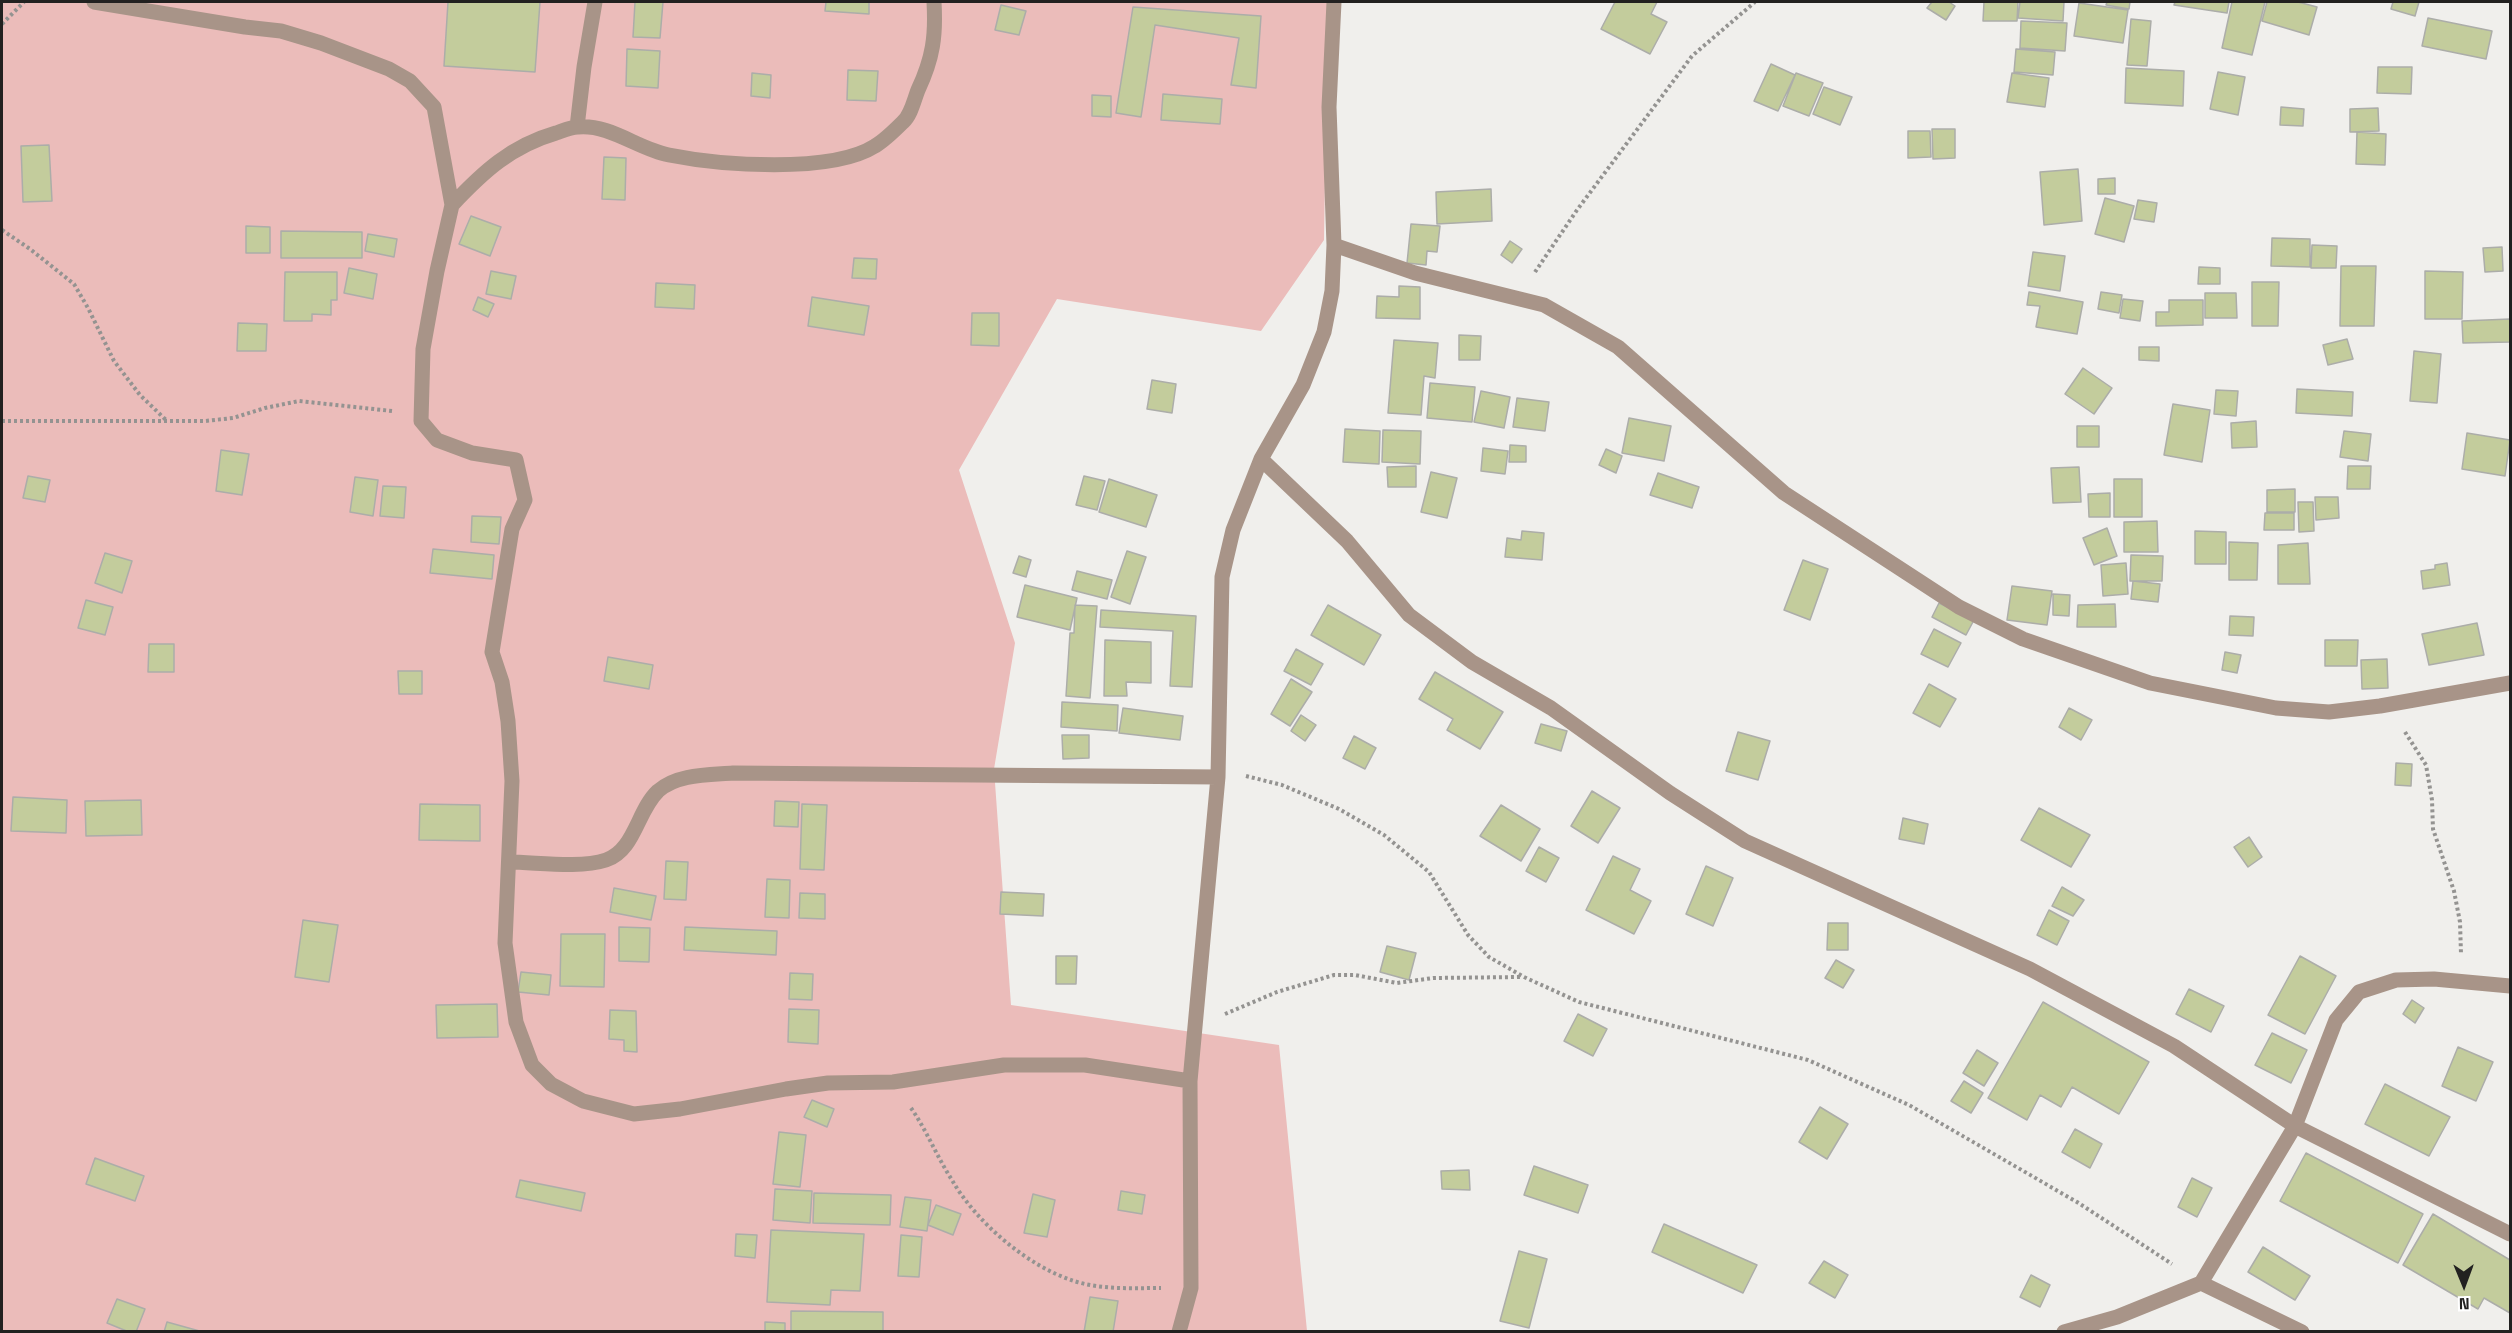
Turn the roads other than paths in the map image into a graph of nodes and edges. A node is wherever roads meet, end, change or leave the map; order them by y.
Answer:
1 (94, 2) edge
2 (595, 2) edge
3 (934, 2) edge
4 (1334, 2) edge
5 (577, 127) junction
6 (452, 205) junction
7 (1334, 245) junction
8 (1261, 459) junction
9 (2511, 683) edge
10 (1218, 777) junction
11 (508, 862) junction
12 (2511, 986) edge
13 (1190, 1081) junction
14 (2295, 1126) junction
15 (2511, 1234) edge
16 (2201, 1282) junction
17 (1179, 1332) edge
18 (2064, 1332) edge
19 (2301, 1332) edge

1 - 6 street
2 - 5 street
3 - 5 street
4 - 7 street
5 - 6 street
6 - 11 street
7 - 8 street
7 - 9 street
8 - 10 street
8 - 14 street
10 - 11 street
10 - 13 street
11 - 13 street
12 - 14 street
13 - 17 street
14 - 15 street
14 - 16 street
16 - 18 street
16 - 19 street

